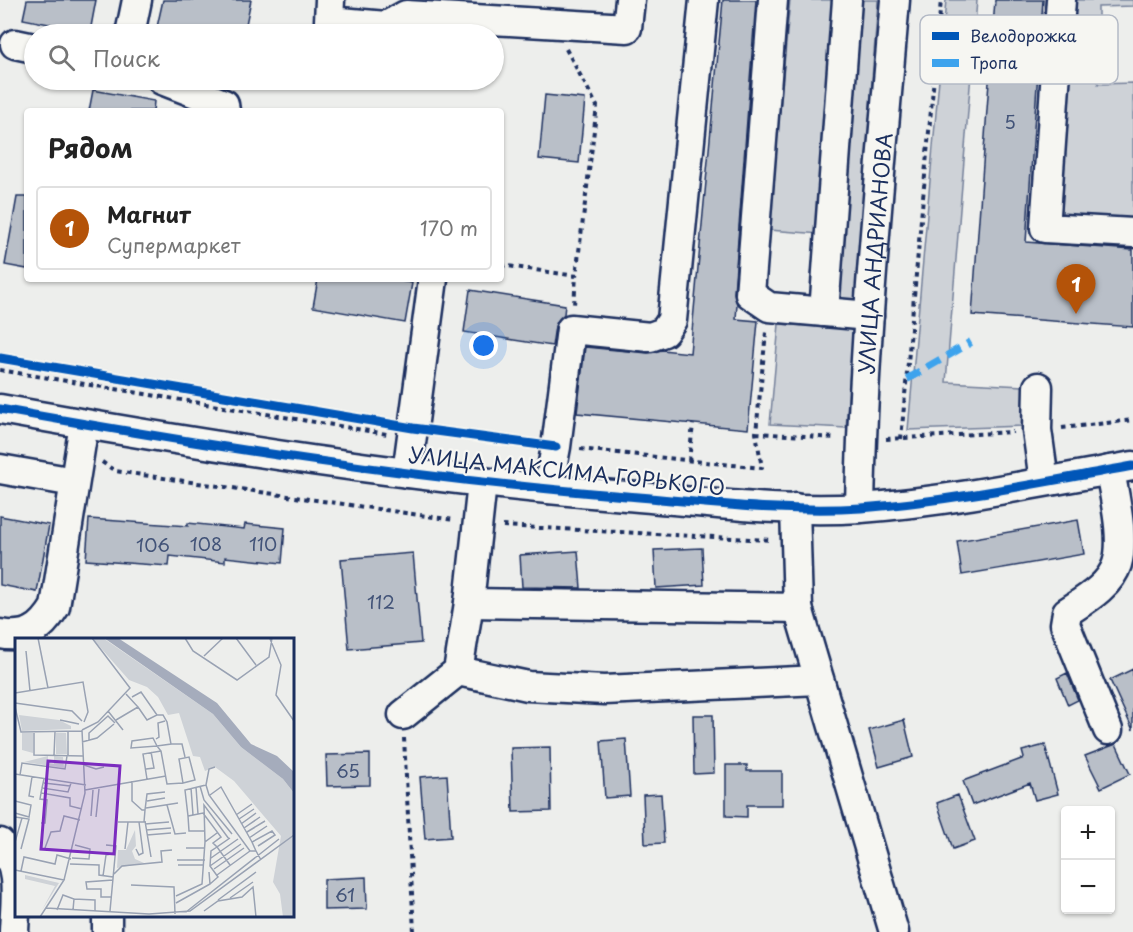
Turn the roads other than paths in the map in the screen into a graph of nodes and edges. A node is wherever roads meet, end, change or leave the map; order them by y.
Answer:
1 (137, 0) edge
2 (330, 0) edge
3 (630, 0) edge
4 (704, 0) edge
5 (773, 0) edge
6 (847, 0) edge
7 (895, 0) edge
8 (1061, 0) edge
9 (1060, 15) edge
10 (132, 24) edge
11 (363, 24) edge
12 (390, 24) edge
13 (1055, 84) edge
14 (188, 90) edge
15 (225, 108) edge
16 (1133, 233) edge
17 (434, 282) edge
18 (824, 312) junction
19 (869, 316) junction
20 (1038, 387) dead end
21 (0, 409) edge
22 (84, 424) junction
23 (1121, 468) edge
24 (0, 469) edge
25 (407, 473) junction
26 (74, 482) junction
27 (1044, 482) junction
28 (482, 483) junction
29 (548, 489) junction
30 (795, 508) junction
31 (860, 508) junction
32 (469, 603) junction
33 (798, 608) junction
34 (0, 634) edge
35 (458, 671) junction
36 (819, 680) junction
37 (403, 715) road end
38 (1108, 730) dead end
39 (0, 843) edge
40 (15, 873) edge
41 (15, 904) edge
42 (14, 932) edge
43 (894, 932) edge

1 - 10 street
2 - 11 street
3 - 12 street
4 - 29 street
5 - 18 street
6 - 18 street
7 - 19 street, УЛИЦА АНДРИАНОВА
8 - 9 street
13 - 16 street
14 - 15 street
17 - 25 street
18 - 19 street
19 - 31 street, УЛИЦА АНДРИАНОВА
20 - 27 street
21 - 22 street, УЛИЦА МАКСИМА ГОРЬКОГО
22 - 25 street, УЛИЦА МАКСИМА ГОРЬКОГО
22 - 26 street
23 - 27 street, УЛИЦА МАКСИМА ГОРЬКОГО
23 - 38 street
24 - 26 street
25 - 28 street, УЛИЦА МАКСИМА ГОРЬКОГО
26 - 34 street
27 - 31 street, УЛИЦА МАКСИМА ГОРЬКОГО
28 - 29 street, УЛИЦА МАКСИМА ГОРЬКОГО
28 - 32 street
29 - 30 street, УЛИЦА МАКСИМА ГОРЬКОГО
30 - 31 street, УЛИЦА МАКСИМА ГОРЬКОГО
30 - 33 street
32 - 33 street
32 - 35 street
33 - 36 street
35 - 36 street
35 - 37 street
36 - 43 street
39 - 40 street
41 - 42 street

